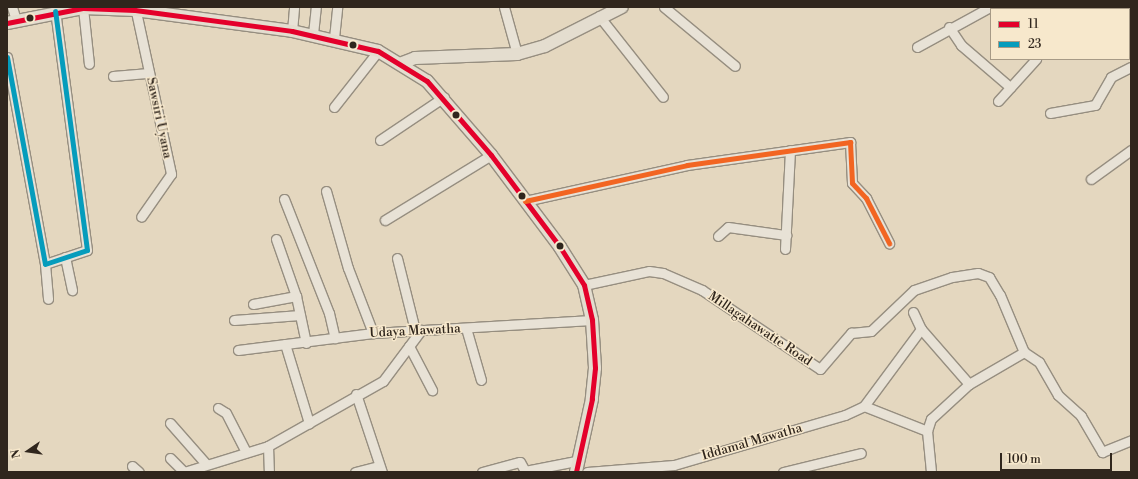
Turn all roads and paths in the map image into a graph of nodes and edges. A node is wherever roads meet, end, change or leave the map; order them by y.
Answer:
1 (12, 7) edge
2 (294, 7) edge
3 (316, 7) edge
4 (337, 7) edge
5 (504, 7) edge
6 (620, 7) edge
7 (664, 7) edge
8 (990, 7) edge
9 (79, 8) edge
10 (135, 9) edge
11 (55, 11) junction
12 (175, 12) edge
13 (599, 16) junction
14 (12, 21) edge
15 (949, 27) junction
16 (292, 31) junction
17 (313, 34) junction
18 (334, 38) junction
19 (917, 47) dead end
20 (378, 51) junction
21 (517, 54) junction
22 (7, 57) edge
23 (1035, 60) edge
24 (402, 62) junction
25 (89, 64) dead end
26 (735, 66) dead end
27 (1131, 67) edge
28 (149, 73) junction
29 (113, 76) dead end
30 (1010, 87) junction
31 (444, 97) junction
32 (663, 97) dead end
33 (998, 101) dead end
34 (334, 107) dead end
35 (1050, 112) dead end
36 (380, 140) dead end
37 (790, 150) junction
38 (1131, 150) edge
39 (491, 155) junction
40 (1091, 179) dead end
41 (326, 191) dead end
42 (284, 199) dead end
43 (525, 201) junction
44 (141, 216) dead end
45 (385, 220) dead end
46 (786, 235) junction
47 (718, 236) dead end
48 (276, 239) dead end
49 (889, 243) dead end
50 (785, 249) dead end
51 (65, 257) junction
52 (397, 258) dead end
53 (45, 264) junction
54 (584, 285) junction
55 (72, 290) dead end
56 (296, 296) junction
57 (48, 299) dead end
58 (253, 304) dead end
59 (913, 312) dead end
60 (300, 315) junction
61 (234, 320) dead end
62 (592, 320) junction
63 (466, 328) junction
64 (921, 329) junction
65 (418, 330) junction
66 (373, 333) junction
67 (335, 338) junction
68 (306, 342) junction
69 (285, 344) junction
70 (409, 346) junction
71 (238, 350) dead end
72 (1024, 352) junction
73 (481, 380) dead end
74 (969, 384) junction
75 (432, 390) dead end
76 (356, 394) junction
77 (864, 406) junction
78 (218, 408) dead end
79 (170, 422) dead end
80 (309, 423) junction
81 (927, 431) junction
82 (1131, 440) edge
83 (268, 446) junction
84 (246, 452) junction
85 (861, 453) dead end
86 (170, 458) dead end
87 (206, 464) junction
88 (576, 467) edge
89 (381, 469) edge
90 (269, 472) edge
91 (355, 472) edge
92 (482, 472) edge
93 (525, 472) edge
94 (587, 472) edge
95 (783, 472) edge
96 (931, 472) edge

1 - 14 street
2 - 16 street
3 - 17 street
4 - 18 street
5 - 21 street
6 - 13 main road
7 - 26 street
8 - 15 street
9 - 10 main road
9 - 11 main road
9 - 25 street
10 - 12 main road
10 - 28 street, Sawsiri Uyana
11 - 14 main road
11 - 51 street
12 - 16 main road
13 - 21 main road
13 - 32 street
15 - 19 street
15 - 30 street
16 - 17 main road
17 - 18 main road
18 - 20 main road
20 - 24 main road
20 - 34 street
21 - 24 main road
22 - 53 street
23 - 30 street
24 - 31 main road
27 - 35 street
28 - 29 street
28 - 44 street, Sawsiri Uyana
30 - 33 street
31 - 36 street
31 - 39 main road
37 - 43 street
37 - 46 street
37 - 49 street
38 - 40 street
39 - 43 main road
39 - 45 street
41 - 66 street
42 - 67 street
43 - 54 main road
46 - 47 street
46 - 50 street
48 - 56 street
51 - 53 street
51 - 55 street
52 - 65 street
53 - 57 street
54 - 62 main road
54 - 72 street, Millagahawatte Road
56 - 58 street
56 - 60 street
59 - 64 street
60 - 61 street
60 - 68 street
62 - 63 street, Udaya Mawatha
62 - 88 main road
63 - 65 street, Udaya Mawatha
63 - 73 street
64 - 74 street
64 - 77 street
65 - 66 street, Udaya Mawatha
65 - 70 street
66 - 67 street, Udaya Mawatha
67 - 68 street, Udaya Mawatha
68 - 69 street, Udaya Mawatha
69 - 71 street, Udaya Mawatha
69 - 80 street
70 - 75 street
70 - 76 street
72 - 74 street
72 - 82 street
74 - 81 street
76 - 80 street
76 - 89 street
77 - 81 street
77 - 94 street, Iddamal Mawatha
78 - 84 street
79 - 87 street
80 - 83 street
81 - 96 street
83 - 84 street
83 - 90 street
84 - 87 street
85 - 95 street
86 - 87 street
88 - 93 street
89 - 91 street
92 - 93 street

